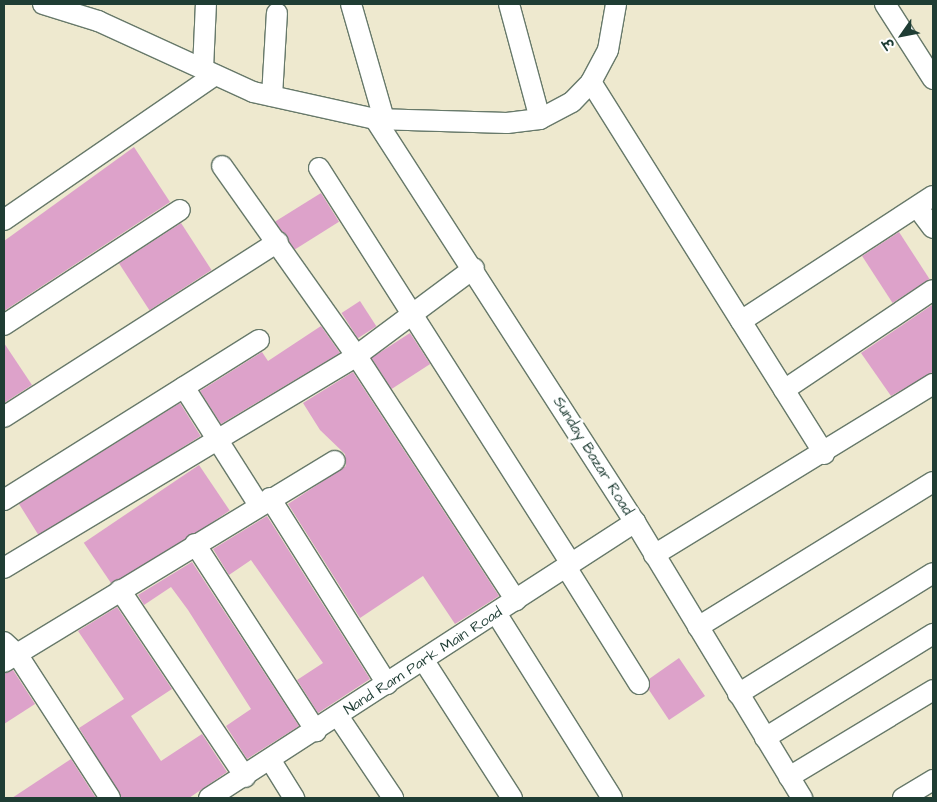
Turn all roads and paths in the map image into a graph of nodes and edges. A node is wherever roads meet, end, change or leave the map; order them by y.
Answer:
1 (48, 4) edge
2 (206, 4) edge
3 (351, 4) edge
4 (508, 4) edge
5 (616, 4) edge
6 (885, 4) edge
7 (277, 13) dead end
8 (209, 72) junction
9 (933, 79) edge
10 (591, 82) junction
11 (272, 96) junction
12 (379, 119) junction
13 (540, 119) junction
14 (222, 166) dead end
15 (319, 168) dead end
16 (925, 201) edge
17 (180, 210) dead end
18 (4, 220) edge
19 (933, 228) edge
20 (278, 242) junction
21 (474, 268) junction
22 (933, 290) edge
23 (413, 316) junction
24 (741, 321) junction
25 (4, 325) edge
26 (259, 340) dead end
27 (356, 356) junction
28 (933, 384) edge
29 (184, 387) junction
30 (784, 390) junction
31 (4, 417) edge
32 (216, 440) junction
33 (824, 454) junction
34 (335, 460) dead end
35 (933, 482) edge
36 (4, 500) edge
37 (265, 502) junction
38 (634, 522) junction
39 (195, 544) junction
40 (654, 555) junction
41 (568, 565) junction
42 (4, 568) edge
43 (933, 573) edge
44 (120, 590) junction
45 (516, 600) junction
46 (496, 613) junction
47 (698, 627) junction
48 (933, 634) edge
49 (8, 653) edge
50 (424, 661) junction
51 (387, 684) junction
52 (640, 684) dead end
53 (933, 690) edge
54 (738, 694) junction
55 (338, 716) junction
56 (316, 731) junction
57 (765, 738) junction
58 (271, 761) junction
59 (244, 777) junction
60 (789, 777) junction
61 (933, 780) edge
62 (110, 798) edge
63 (209, 798) edge
64 (294, 798) edge
65 (393, 798) edge
66 (512, 798) edge
67 (612, 798) edge
68 (801, 798) edge
69 (903, 798) edge

1 - 8 street
2 - 8 street
3 - 12 street, Sunday Bazar Road
4 - 13 street
5 - 10 street
6 - 9 street
7 - 11 street
8 - 11 street
8 - 18 street
10 - 13 street
10 - 24 street
11 - 12 street
12 - 13 street
12 - 21 street, Sunday Bazar Road
14 - 20 street
15 - 23 street
16 - 19 street
16 - 24 street
17 - 25 street
20 - 27 street
20 - 31 street
21 - 23 street
21 - 38 street, Sunday Bazar Road
22 - 30 street
23 - 27 street
23 - 41 street
24 - 30 street
26 - 29 street
27 - 32 street
27 - 45 street
28 - 33 street
29 - 32 street
29 - 36 street
30 - 33 street
32 - 37 street
32 - 42 street
33 - 40 street
34 - 37 street
35 - 47 street
37 - 39 street
37 - 51 street
38 - 40 street, Sunday Bazar Road
38 - 41 street, Nand Ram Park Main Road
39 - 44 street
39 - 56 street
40 - 47 street, Sunday Bazar Road
41 - 45 street, Nand Ram Park Main Road
41 - 52 street
43 - 54 street
44 - 49 street
44 - 59 street
45 - 46 street, Nand Ram Park Main Road
46 - 50 street, Nand Ram Park Main Road
46 - 67 street
47 - 54 street, Sunday Bazar Road
48 - 57 street
49 - 62 street
50 - 51 street, Nand Ram Park Main Road
50 - 66 street
51 - 55 street, Nand Ram Park Main Road
53 - 60 street
54 - 57 street, Sunday Bazar Road
55 - 56 street, Nand Ram Park Main Road
55 - 65 street
56 - 58 street, Nand Ram Park Main Road
57 - 60 street, Sunday Bazar Road
58 - 59 street, Nand Ram Park Main Road
58 - 64 street
59 - 63 street, Nand Ram Park Main Road
60 - 68 street, Sunday Bazar Road
61 - 69 street

